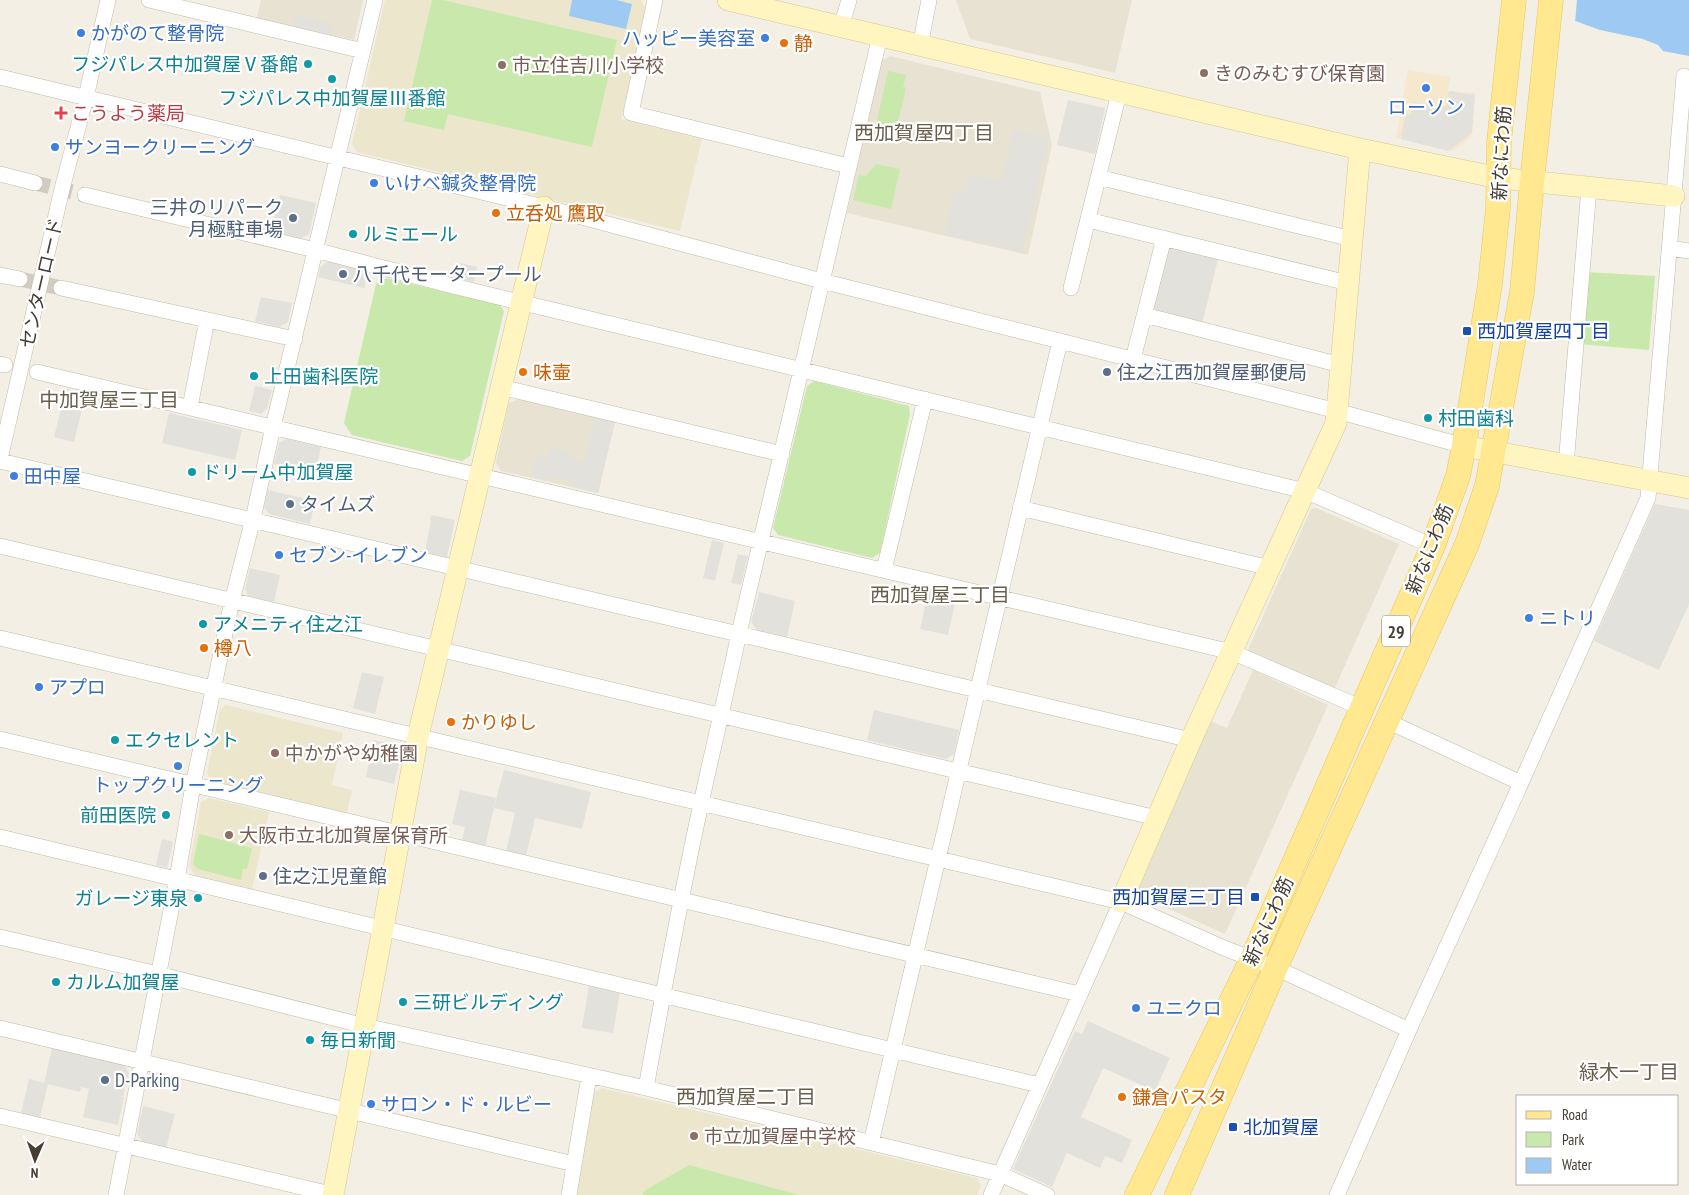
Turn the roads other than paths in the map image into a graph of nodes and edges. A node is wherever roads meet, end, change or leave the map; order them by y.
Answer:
1 (108, 0) edge
2 (149, 0) edge
3 (375, 0) edge
4 (655, 0) edge
5 (849, 0) edge
6 (930, 0) edge
7 (1514, 0) edge
8 (1551, 0) edge
9 (741, 2) edge
10 (841, 27) junction
11 (880, 36) junction
12 (920, 46) junction
13 (363, 51) junction
14 (0, 76) edge
15 (1684, 76) dead end
16 (1119, 93) junction
17 (84, 102) junction
18 (1360, 149) junction
19 (337, 157) junction
20 (848, 166) junction
21 (0, 174) edge
22 (1098, 177) junction
23 (1498, 178) junction
24 (35, 182) tunnel mouth
25 (1532, 182) junction
26 (1589, 188) junction
27 (85, 195) tunnel mouth
28 (1674, 196) junction
29 (544, 207) junction
30 (1088, 220) junction
31 (1164, 238) junction
32 (1352, 239) junction
33 (1670, 248) junction
34 (315, 250) junction
35 (1689, 251) edge
36 (0, 275) edge
37 (20, 279) tunnel mouth
38 (822, 280) junction
39 (1348, 283) junction
40 (61, 288) tunnel mouth
41 (1071, 288) dead end
42 (521, 302) junction
43 (1144, 315) junction
44 (207, 320) junction
45 (295, 339) junction
46 (1060, 341) junction
47 (1133, 359) junction
48 (1341, 365) junction
49 (802, 370) junction
50 (37, 372) dead end
51 (502, 387) junction
52 (924, 399) junction
53 (190, 407) junction
54 (1336, 411) junction
55 (273, 427) junction
56 (1040, 428) junction
57 (1464, 446) junction
58 (1494, 452) junction
59 (782, 454) junction
60 (0, 460) edge
61 (1566, 465) junction
62 (480, 474) junction
63 (1650, 480) junction
64 (1689, 488) edge
65 (1305, 491) junction
66 (1020, 508) junction
67 (253, 519) junction
68 (761, 541) junction
69 (0, 546) edge
70 (1433, 546) junction
71 (458, 567) junction
72 (1270, 568) junction
73 (884, 570) junction
74 (999, 597) junction
75 (232, 600) junction
76 (739, 633) junction
77 (0, 638) edge
78 (439, 649) junction
79 (1232, 652) junction
80 (213, 690) junction
81 (977, 691) junction
82 (1362, 708) junction
83 (722, 716) junction
84 (1387, 721) junction
85 (418, 736) junction
86 (0, 739) edge
87 (1191, 740) junction
88 (958, 771) junction
89 (1521, 783) junction
90 (193, 785) junction
91 (701, 804) junction
92 (1157, 818) junction
93 (401, 834) junction
94 (0, 837) edge
95 (938, 858) junction
96 (177, 879) junction
97 (681, 900) junction
98 (1120, 902) junction
99 (384, 928) junction
100 (0, 937) edge
101 (916, 955) junction
102 (1252, 959) junction
103 (1276, 968) junction
104 (158, 974) junction
105 (1079, 994) junction
106 (663, 995) junction
107 (364, 1026) junction
108 (0, 1028) edge
109 (1409, 1030) junction
110 (893, 1050) junction
111 (141, 1062) junction
112 (589, 1076) junction
113 (1039, 1084) junction
114 (646, 1088) junction
115 (349, 1110) junction
116 (0, 1116) edge
117 (871, 1143) junction
118 (125, 1146) junction
119 (574, 1164) junction
120 (1000, 1174) junction
121 (116, 1195) edge
122 (334, 1195) edge
123 (569, 1195) edge
124 (991, 1195) edge
125 (1047, 1195) edge
126 (1137, 1195) edge
127 (1176, 1195) edge
128 (1337, 1195) edge

1 - 17 street, センターロード
2 - 13 street
3 - 13 street
4 - 20 street
5 - 10 street
6 - 12 street
7 - 23 main road, 新なにわ筋 / 29
8 - 25 main road, 新なにわ筋 / 29
9 - 10 street
10 - 11 street
11 - 12 street
11 - 20 street
12 - 16 street
13 - 19 street
14 - 17 street
15 - 28 street
16 - 18 street
16 - 22 street
17 - 19 street
17 - 60 street, センターロード
18 - 23 street
18 - 32 street
19 - 29 street
19 - 34 street
20 - 38 street
21 - 24 street
22 - 30 street
22 - 32 street
23 - 25 street
23 - 57 main road, 新なにわ筋 / 29
25 - 26 street
25 - 58 main road, 新なにわ筋 / 29
26 - 28 street
26 - 61 street
27 - 34 street
28 - 33 street
29 - 38 street
29 - 42 street
30 - 31 street
30 - 41 street
31 - 39 street
31 - 43 street
32 - 39 street
33 - 35 street
33 - 63 street
34 - 42 street
34 - 45 street
36 - 37 street
38 - 46 street
38 - 49 street
39 - 48 street
40 - 44 street
42 - 49 street
42 - 51 street
43 - 47 street
43 - 48 street
44 - 45 street
44 - 53 street
45 - 55 street
46 - 47 street
46 - 56 street
47 - 54 street
48 - 54 street
49 - 52 street
49 - 59 street
50 - 53 street
51 - 59 street
51 - 62 street
52 - 56 street
52 - 73 street
53 - 55 street
54 - 57 street
54 - 65 street
55 - 62 street
55 - 67 street
56 - 65 street
56 - 66 street
57 - 58 street
57 - 70 main road, 新なにわ筋 / 29
58 - 61 street
58 - 84 main road, 新なにわ筋 / 29
59 - 68 street
60 - 67 street
61 - 63 street
62 - 68 street
62 - 71 street
63 - 64 street
63 - 89 street
65 - 70 street
65 - 72 street
66 - 72 street
66 - 74 street
67 - 71 street
67 - 75 street
68 - 73 street
68 - 76 street
69 - 75 street
70 - 82 main road, 新なにわ筋 / 29
71 - 76 street
71 - 78 street
72 - 79 street
73 - 74 street
74 - 79 street
74 - 81 street
75 - 78 street
75 - 80 street
76 - 81 street
76 - 83 street
77 - 80 street
78 - 83 street
78 - 85 street
79 - 82 street
79 - 87 street
80 - 85 street
80 - 90 street
81 - 87 street
81 - 88 street
82 - 102 main road, 新なにわ筋 / 29
83 - 88 street
83 - 91 street
84 - 89 street
84 - 103 main road, 新なにわ筋 / 29
85 - 91 street
85 - 93 street
86 - 90 street
87 - 92 street
88 - 92 street
88 - 95 street
89 - 109 street
90 - 93 street
90 - 96 street
91 - 95 street
91 - 97 street
92 - 98 street
93 - 97 street
93 - 99 street
94 - 96 street
95 - 98 street
95 - 101 street
96 - 99 street
96 - 104 street
97 - 101 street
97 - 106 street
98 - 102 street
98 - 105 street
99 - 106 street
99 - 107 street
100 - 104 street
101 - 105 street
101 - 110 street
102 - 103 street
102 - 126 main road, 新なにわ筋 / 29
103 - 109 street
103 - 127 main road, 新なにわ筋 / 29
104 - 107 street
104 - 111 street
105 - 113 street
106 - 110 street
106 - 114 street
107 - 112 street
107 - 115 street
108 - 111 street
109 - 128 street
110 - 113 street
110 - 117 street
111 - 115 street
111 - 118 street
112 - 114 street
112 - 119 street
113 - 120 street
114 - 117 street
115 - 119 street
115 - 122 street
116 - 118 street
117 - 120 street
118 - 121 street
118 - 122 street
119 - 123 street
120 - 124 street
120 - 125 street

